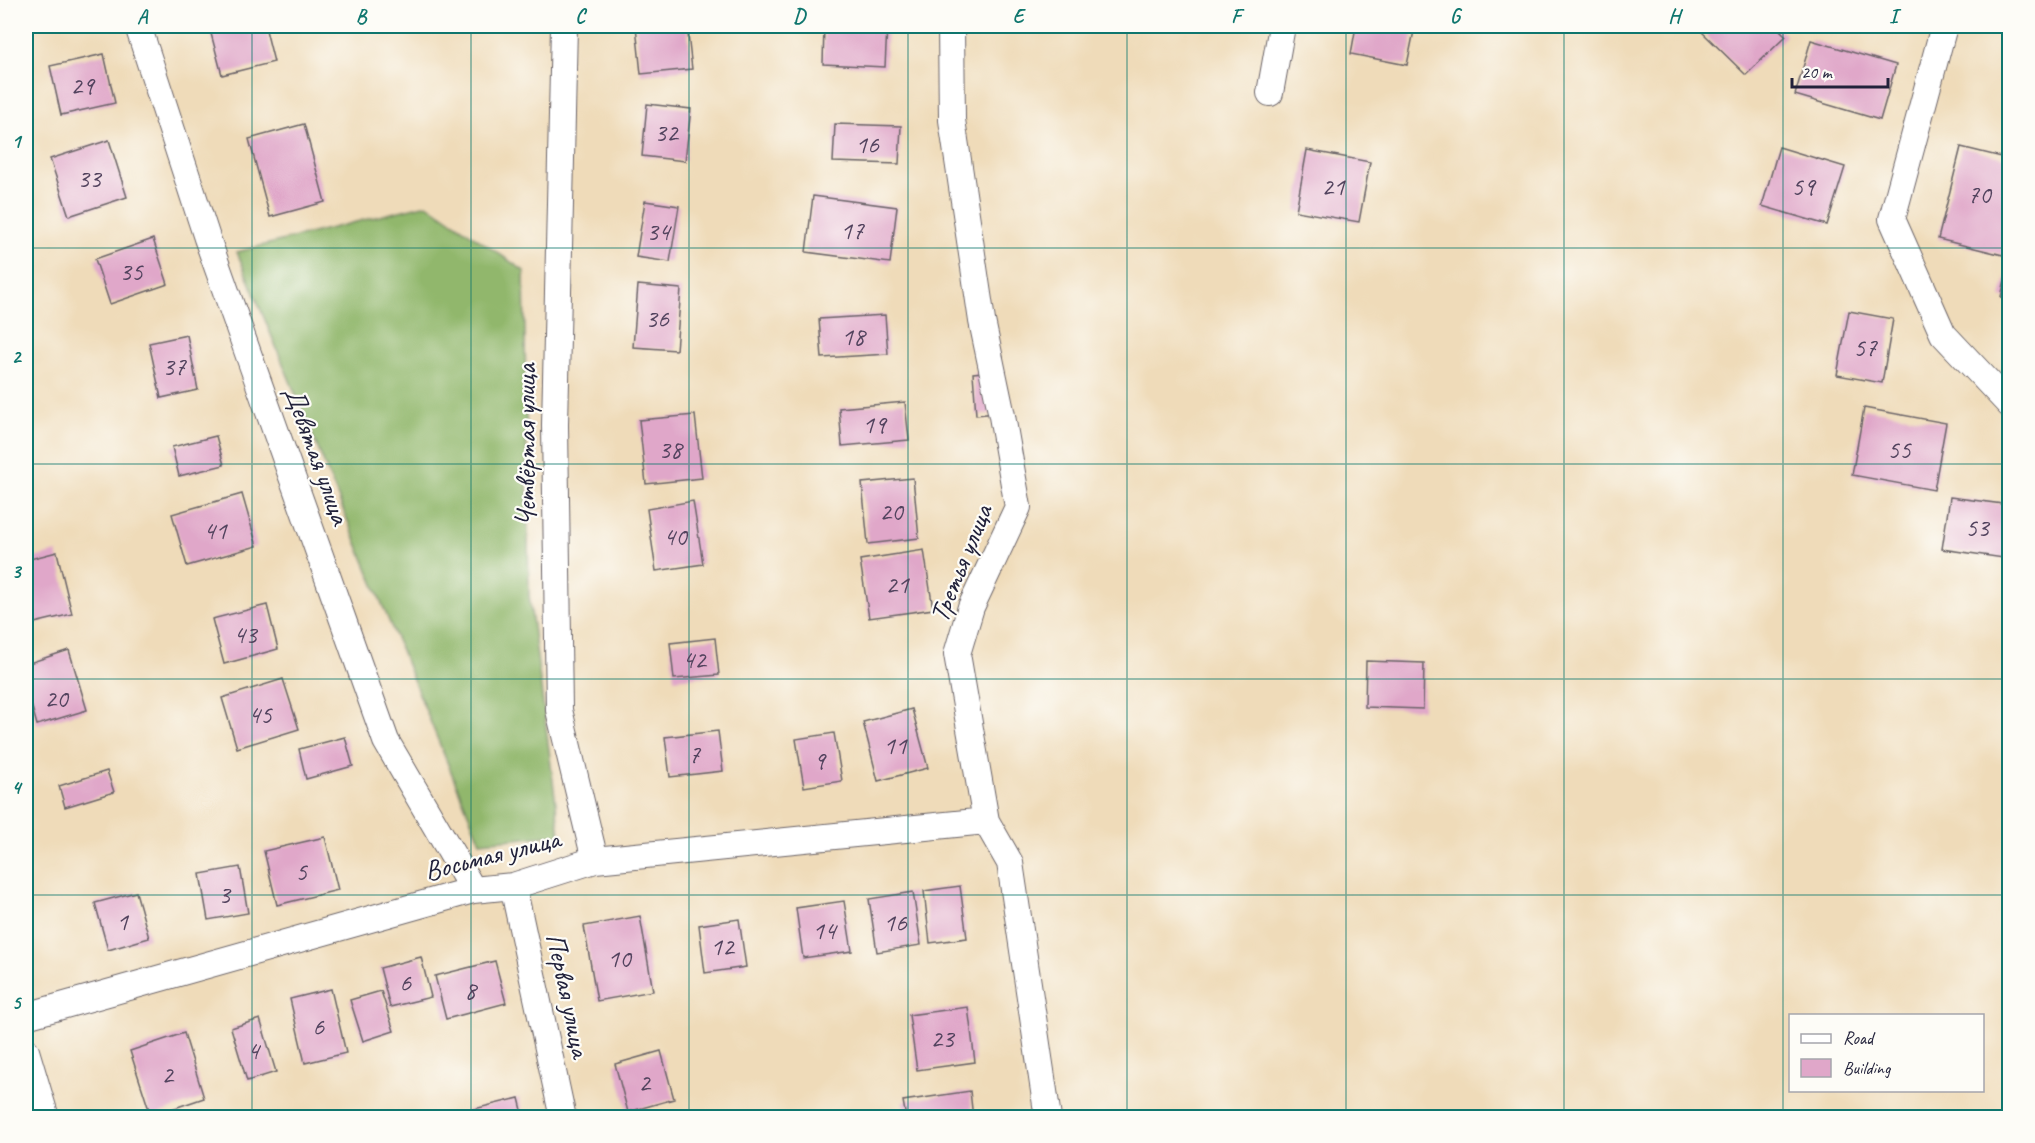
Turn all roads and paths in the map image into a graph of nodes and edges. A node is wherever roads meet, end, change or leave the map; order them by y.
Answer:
1 (138, 26) edge
2 (564, 26) edge
3 (951, 26) edge
4 (1282, 26) edge
5 (1944, 26) edge
6 (1270, 93) dead end
7 (2010, 405) edge
8 (986, 821) junction
9 (595, 860) junction
10 (513, 886) junction
11 (472, 890) junction
12 (26, 1016) edge
13 (26, 1051) edge
14 (46, 1118) edge
15 (563, 1118) edge
16 (1048, 1118) edge

1 - 11 street, Девятая улица
2 - 9 street, Четвёртая улица
3 - 8 street, Третья улица
4 - 6 street
5 - 7 street
8 - 9 street, Восьмая улица
8 - 16 street, Третья улица
9 - 10 street, Восьмая улица
10 - 11 street, Восьмая улица
10 - 15 street, Первая улица
11 - 12 street, Восьмая улица
13 - 14 street

